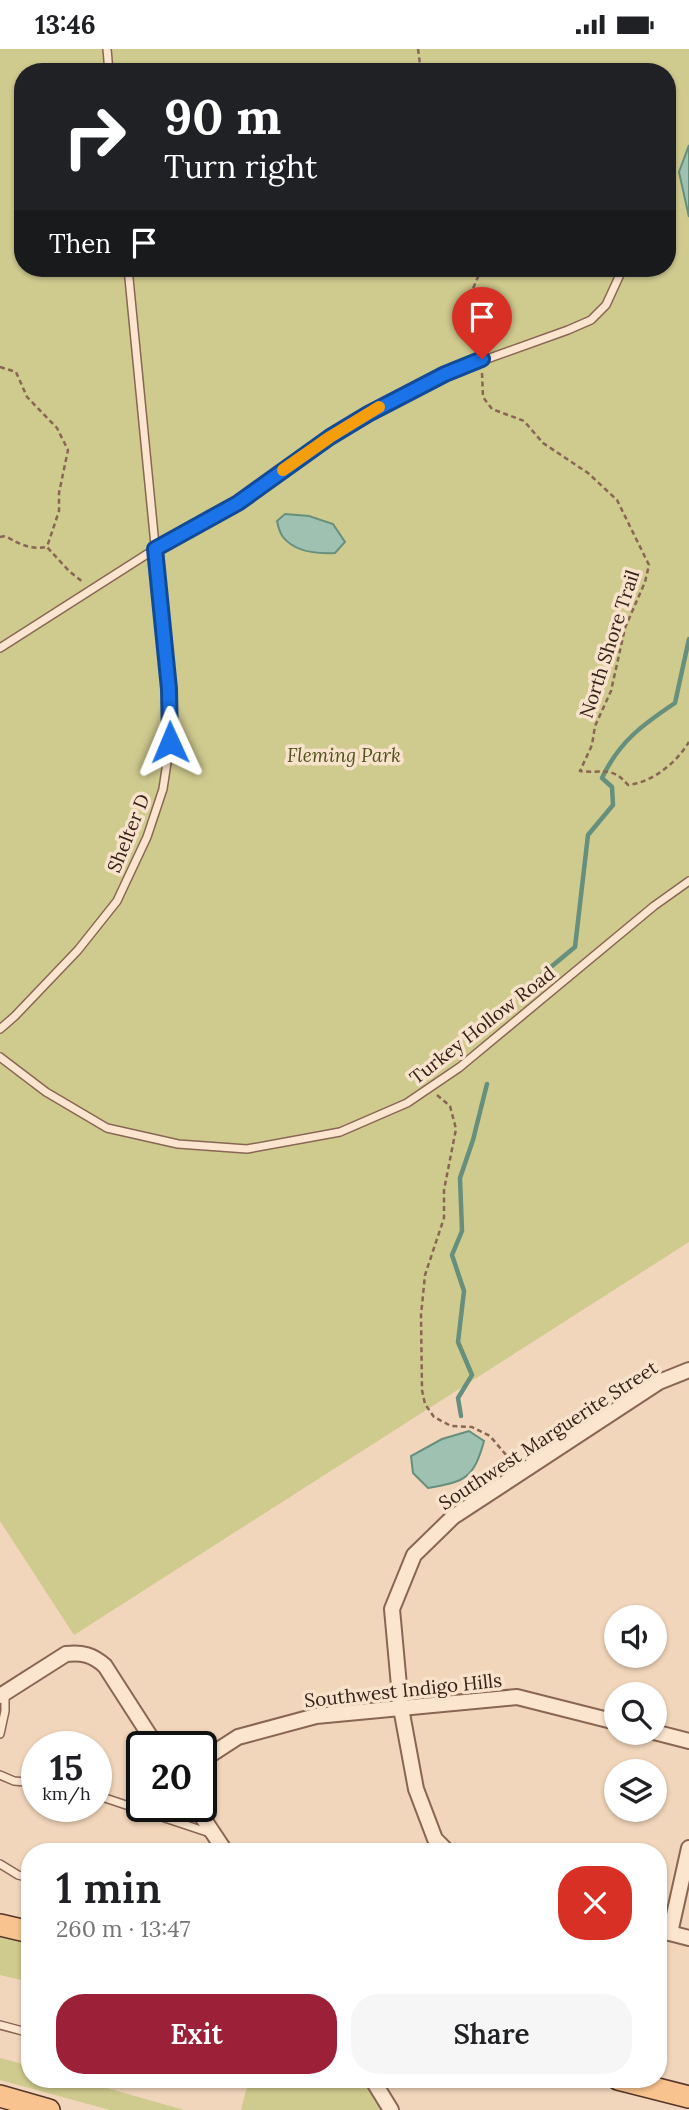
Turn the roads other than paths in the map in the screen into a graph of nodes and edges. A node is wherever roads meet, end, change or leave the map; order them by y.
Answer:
1 (129, 277) edge
2 (619, 277) edge
3 (155, 549) junction
4 (0, 648) edge
5 (689, 881) edge
6 (0, 1028) edge
7 (0, 1057) edge
8 (689, 1370) edge
9 (3, 1695) edge
10 (401, 1708) junction
11 (604, 1720) edge
12 (147, 1731) edge
13 (0, 1734) edge
14 (667, 1735) edge
15 (689, 1741) edge
16 (217, 1751) edge
17 (0, 1775) edge
18 (21, 1782) edge
19 (112, 1800) edge
20 (206, 1822) edge
21 (214, 1834) junction
22 (220, 1843) edge
23 (439, 1843) edge
24 (689, 1848) edge
25 (0, 1864) edge
26 (21, 1876) edge
27 (667, 1921) edge
28 (0, 1925) edge
29 (21, 1930) edge
30 (667, 1932) edge
31 (689, 1938) edge
32 (0, 2025) edge
33 (21, 2031) edge
34 (378, 2088) edge
35 (654, 2088) edge
36 (0, 2096) edge
37 (689, 2097) edge
38 (49, 2110) edge
39 (391, 2110) edge

1 - 3 lane, Shelter D
2 - 3 lane
3 - 4 lane
3 - 6 lane, Shelter D
5 - 7 lane, Turkey Hollow Road
8 - 10 street, Southwest Marguerite Street
9 - 12 street
9 - 13 lane
10 - 11 street, Southwest Indigo Hills
10 - 16 street, Southwest Indigo Hills
10 - 23 street, Southwest Marguerite Street
14 - 15 street
17 - 18 lane
19 - 21 lane
20 - 21 street
21 - 22 street
24 - 27 street
25 - 26 lane
28 - 29 main road
30 - 31 street
32 - 33 lane
34 - 39 street
35 - 37 main road
36 - 38 main road

